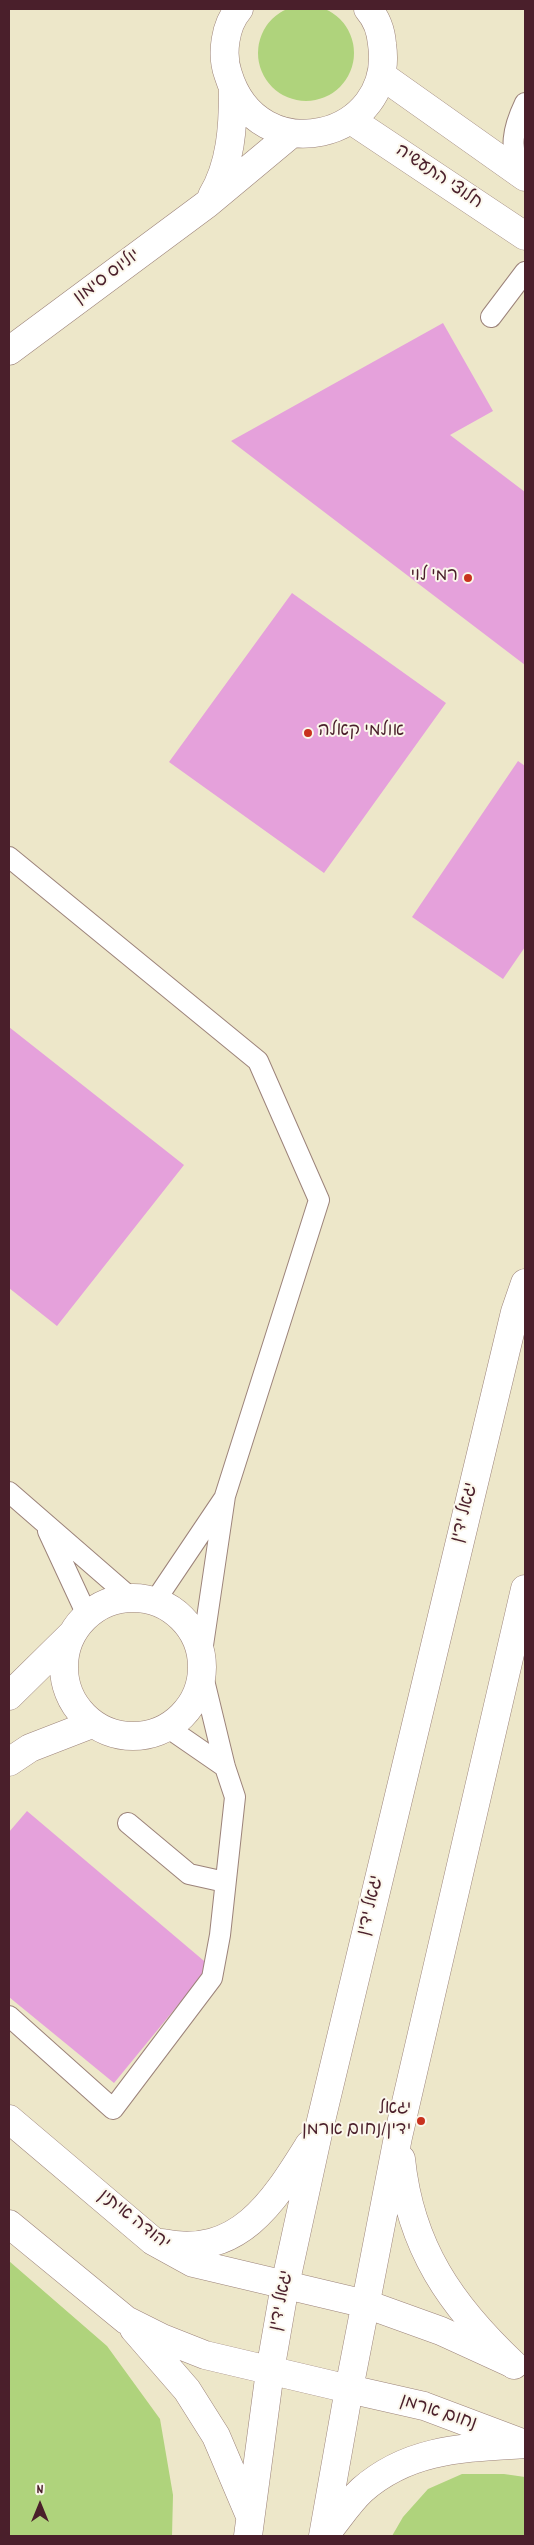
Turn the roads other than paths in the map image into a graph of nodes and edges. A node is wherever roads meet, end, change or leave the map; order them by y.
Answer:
1 (368, 9) edge
2 (237, 10) edge
3 (381, 75) junction
4 (233, 91) junction
5 (525, 102) edge
6 (351, 120) junction
7 (291, 134) junction
8 (525, 173) edge
9 (525, 177) edge
10 (207, 204) junction
11 (525, 236) edge
12 (525, 272) edge
13 (491, 317) dead end
14 (9, 351) edge
15 (9, 856) edge
16 (525, 1283) edge
17 (9, 1492) edge
18 (225, 1496) junction
19 (45, 1524) junction
20 (525, 1589) edge
21 (143, 1599) junction
22 (79, 1624) junction
23 (202, 1664) junction
24 (9, 1696) edge
25 (92, 1724) junction
26 (167, 1728) junction
27 (9, 1762) edge
28 (225, 1768) junction
29 (128, 1823) dead end
30 (225, 1882) junction
31 (9, 2016) edge
32 (9, 2119) edge
33 (319, 2129) junction
34 (398, 2137) junction
35 (9, 2224) edge
36 (153, 2241) junction
37 (285, 2285) junction
38 (366, 2304) junction
39 (126, 2320) junction
40 (520, 2368) edge
41 (270, 2371) junction
42 (349, 2389) junction
43 (525, 2444) edge
44 (249, 2526) edge
45 (324, 2536) edge

1 - 3 main road
2 - 4 main road
3 - 6 main road
3 - 9 main road
4 - 7 main road
4 - 10 main road, יוליוס סימון
5 - 8 lane
6 - 7 main road
6 - 11 main road, חלוצי התעשיה
7 - 10 main road, יוליוס סימון
10 - 14 main road, יוליוס סימון
12 - 13 lane
15 - 18 lane
16 - 33 main road, יגאל ידין
17 - 19 lane
18 - 21 lane
18 - 23 lane
19 - 21 lane
19 - 22 lane
20 - 34 main road
21 - 22 main road
21 - 23 main road
22 - 24 main road
22 - 25 main road
23 - 26 main road
23 - 28 lane
25 - 26 main road
25 - 27 main road
26 - 28 lane
28 - 30 lane
29 - 30 lane
30 - 31 lane
32 - 36 main road, יהודה איתין
33 - 36 main road
33 - 37 main road, יגאל ידין
34 - 38 main road
34 - 40 main road
35 - 39 main road
36 - 37 main road, יהודה איתין
37 - 38 main road, יהודה איתין
37 - 41 main road, יגאל ידין
38 - 40 main road
38 - 42 main road
39 - 41 main road
39 - 44 main road
41 - 42 main road
41 - 44 main road, יגאל ידין
42 - 43 main road, נחום ארמן
42 - 45 main road
43 - 45 main road

